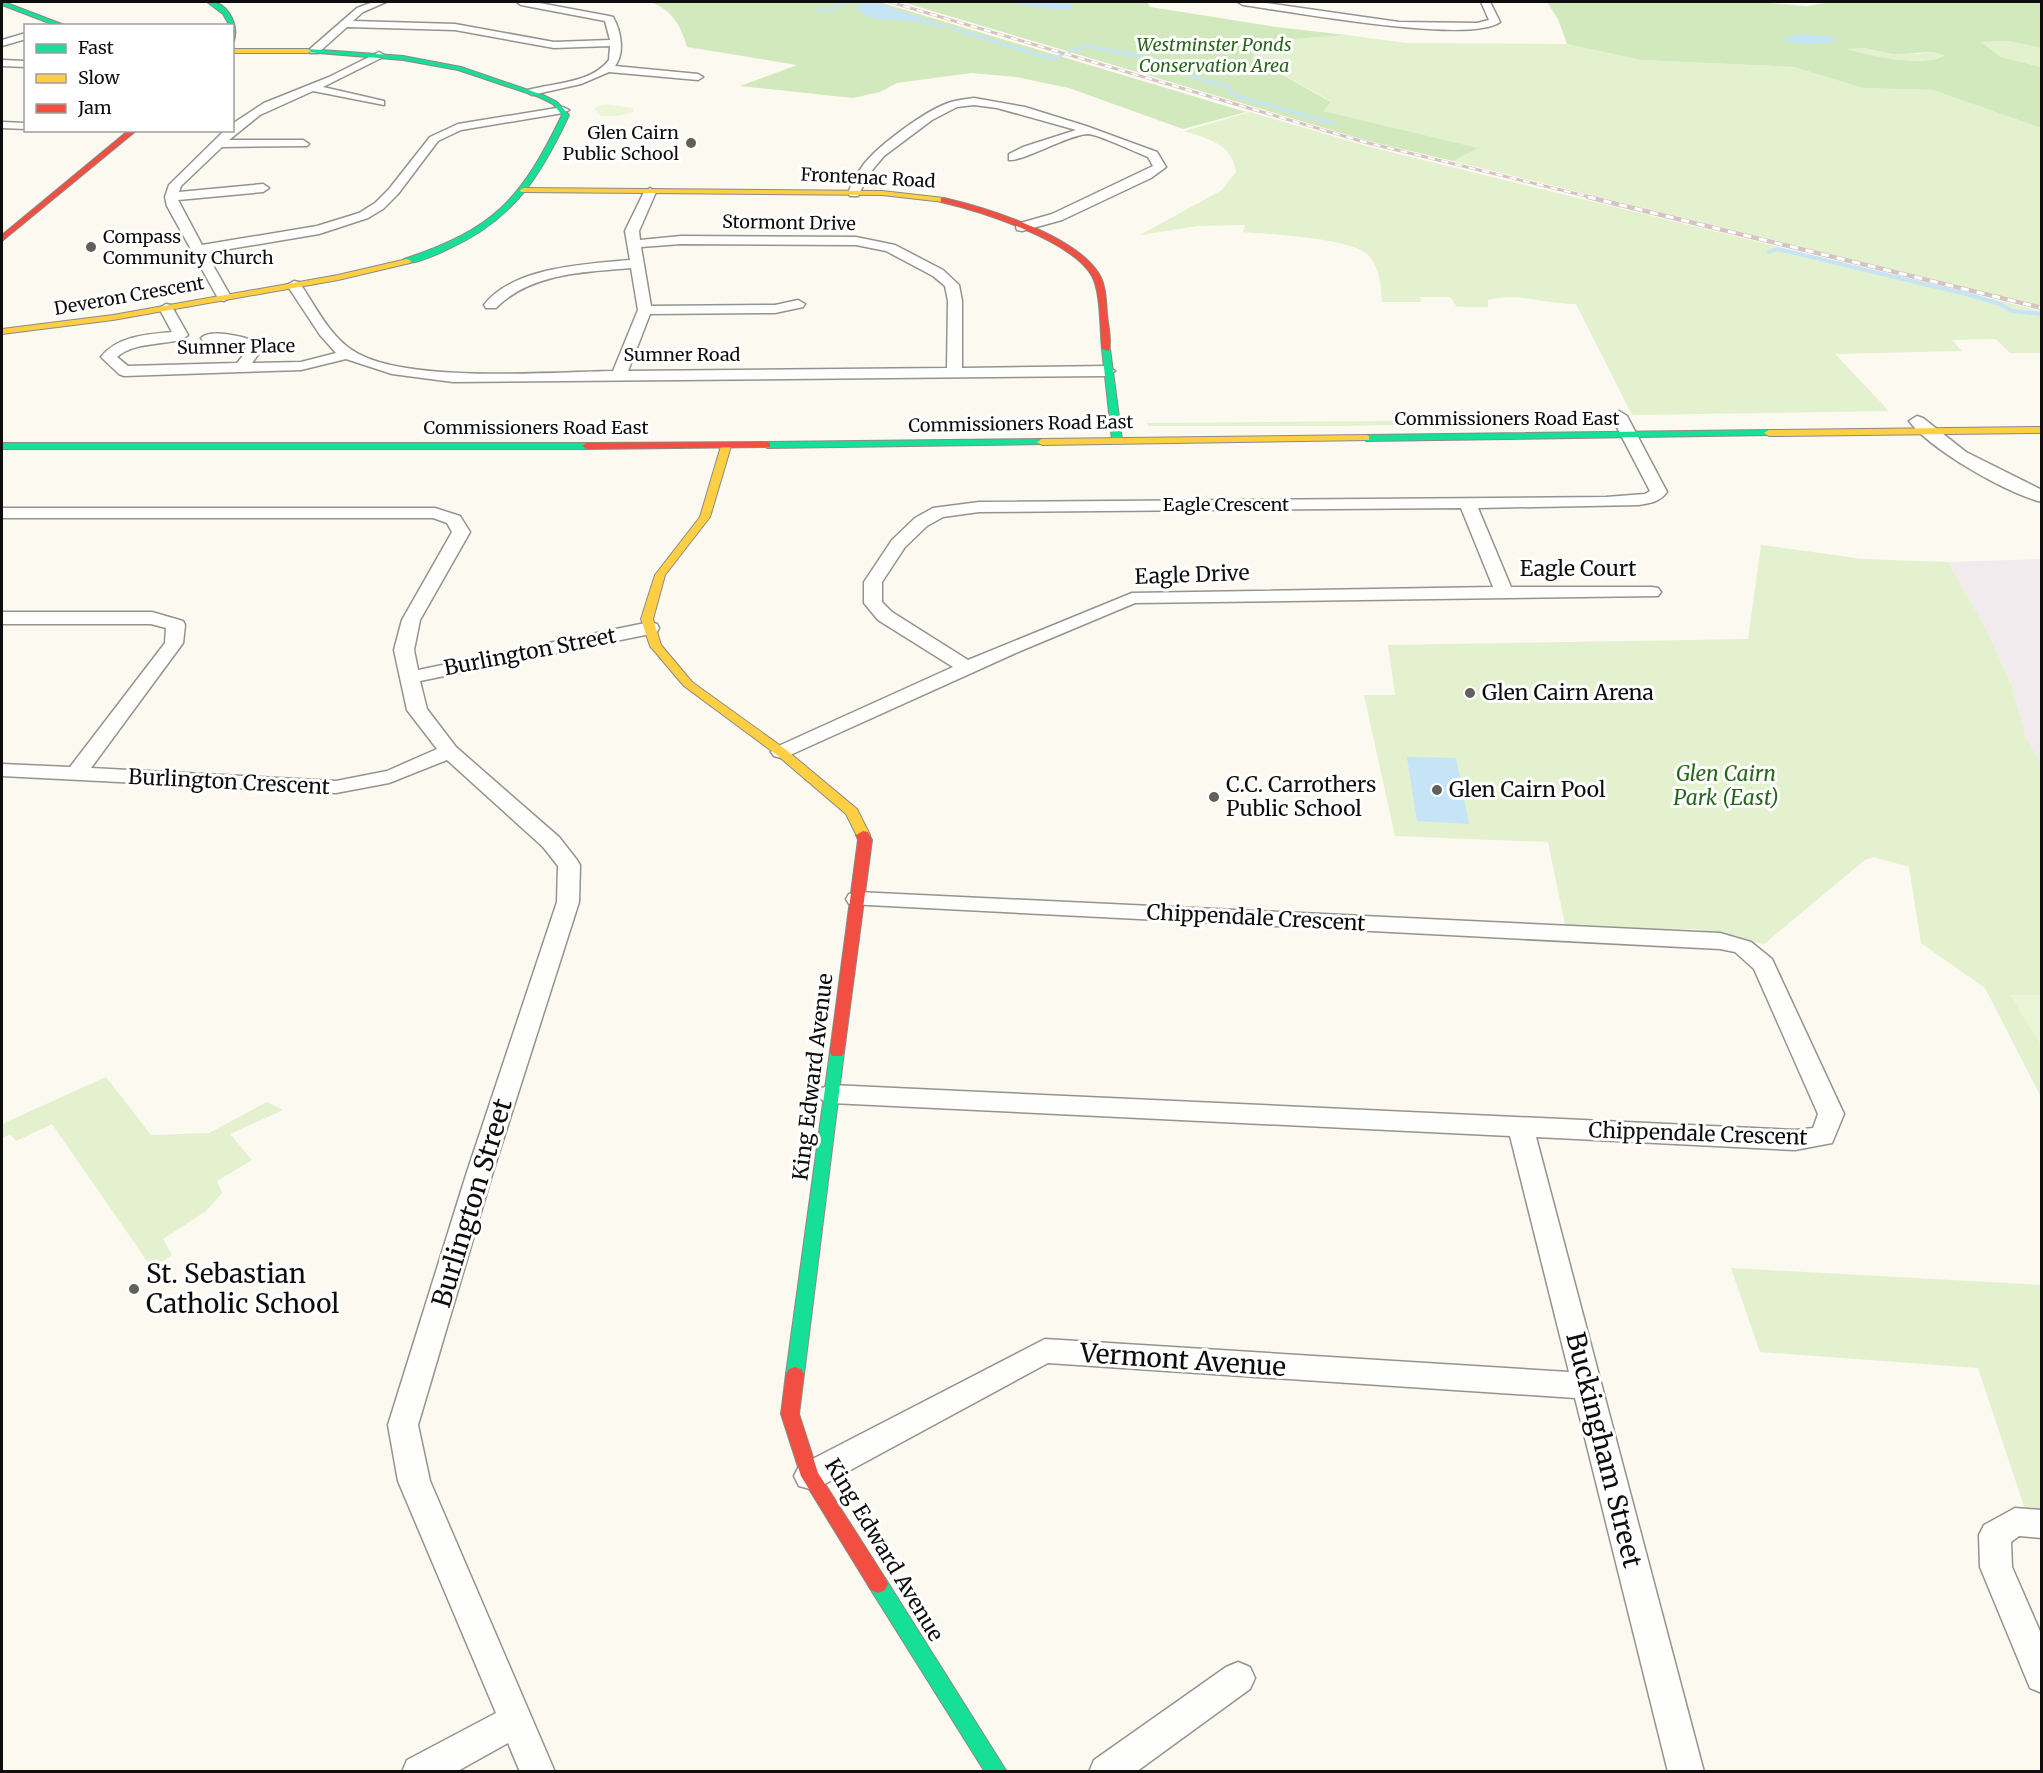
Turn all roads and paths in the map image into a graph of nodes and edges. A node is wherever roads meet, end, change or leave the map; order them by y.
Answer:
1 (210, 2) edge
2 (381, 2) edge
3 (520, 2) edge
4 (1243, 2) edge
5 (1486, 2) edge
6 (2, 3) edge
7 (59, 24) edge
8 (233, 24) edge
9 (345, 24) junction
10 (24, 37) edge
11 (615, 43) junction
12 (2, 44) edge
13 (234, 51) edge
14 (314, 51) junction
15 (379, 55) junction
16 (2, 63) edge
17 (24, 64) edge
18 (608, 69) junction
19 (698, 77) dead end
20 (310, 87) junction
21 (532, 92) junction
22 (380, 103) dead end
23 (563, 110) junction
24 (24, 116) edge
25 (5, 125) edge
26 (24, 126) edge
27 (234, 128) edge
28 (1086, 131) junction
29 (132, 132) edge
30 (230, 132) edge
31 (220, 143) junction
32 (303, 144) dead end
33 (1014, 157) dead end
34 (263, 188) dead end
35 (524, 190) junction
36 (650, 192) junction
37 (854, 193) junction
38 (171, 196) junction
39 (1022, 227) junction
40 (2, 239) edge
41 (634, 243) junction
42 (196, 250) junction
43 (636, 263) junction
44 (294, 285) junction
45 (224, 297) junction
46 (798, 304) dead end
47 (491, 305) dead end
48 (166, 308) junction
49 (645, 310) junction
50 (2, 332) edge
51 (208, 338) dead end
52 (348, 354) junction
53 (241, 369) junction
54 (1107, 371) junction
55 (954, 372) junction
56 (620, 375) junction
57 (2042, 420) edge
58 (1624, 426) junction
59 (1923, 426) junction
60 (2042, 430) edge
61 (1116, 435) junction
62 (2, 437) edge
63 (727, 440) junction
64 (2, 446) edge
65 (2042, 497) edge
66 (1467, 503) junction
67 (2, 513) edge
68 (1652, 591) dead end
69 (1504, 592) junction
70 (2, 618) edge
71 (650, 628) junction
72 (967, 668) junction
73 (410, 676) junction
74 (449, 751) junction
75 (781, 752) junction
76 (2, 770) edge
77 (76, 774) junction
78 (857, 899) junction
79 (831, 1094) junction
80 (1521, 1128) junction
81 (1587, 1386) junction
82 (810, 1476) junction
83 (2042, 1524) edge
84 (2042, 1677) edge
85 (1238, 1678) dead end
86 (516, 1721) junction
87 (419, 1772) edge
88 (538, 1772) edge
89 (997, 1772) edge
90 (1106, 1772) edge
91 (1686, 1772) edge

1 - 8 street
2 - 9 street
3 - 11 street
4 - 5 street
6 - 7 street
9 - 11 street
9 - 14 street
10 - 12 street
11 - 18 street
13 - 14 street
14 - 15 street
15 - 20 street
15 - 21 street
16 - 17 street
18 - 19 street
18 - 21 street
20 - 22 street
20 - 27 street
21 - 23 street
23 - 35 street, Deveron Crescent
23 - 42 street
24 - 25 street
25 - 26 street
28 - 33 street
28 - 37 street
28 - 39 street
29 - 40 street
30 - 31 street
31 - 32 street
31 - 38 street
34 - 38 street
35 - 36 street, Frontenac Road
35 - 44 street, Deveron Crescent
36 - 37 street, Frontenac Road
36 - 41 street
37 - 39 street, Frontenac Road
38 - 42 street
39 - 54 street, Frontenac Road
41 - 43 street
41 - 55 street, Stormont Drive
42 - 45 street
43 - 47 street
43 - 49 street
44 - 45 street, Deveron Crescent
44 - 52 street, Sumner Road
45 - 48 street, Deveron Crescent
46 - 49 street
48 - 50 street, Deveron Crescent
48 - 53 street, Sumner Place
49 - 56 street
51 - 53 street
52 - 53 street, Sumner Place
52 - 56 street, Sumner Road
54 - 55 street, Sumner Road
54 - 61 street, Frontenac Road
55 - 56 street, Sumner Road
57 - 59 street, Commissioners Road East
58 - 59 street, Commissioners Road East
58 - 61 street, Commissioners Road East
58 - 66 street, Eagle Crescent
59 - 60 street, Commissioners Road East
59 - 65 street
61 - 63 street, Commissioners Road East
62 - 63 street, Commissioners Road East
63 - 64 street, Commissioners Road East
63 - 71 street
66 - 69 street
66 - 72 street, Eagle Crescent
67 - 73 street, Burlington Street
68 - 69 street, Eagle Court
69 - 72 street, Eagle Drive
70 - 77 street
71 - 73 street, Burlington Street
71 - 75 street, King Edward Avenue
72 - 75 street, Eagle Drive
73 - 74 street, Burlington Street
74 - 77 street, Burlington Crescent
74 - 86 street, Burlington Street
75 - 78 street, King Edward Avenue
76 - 77 street, Burlington Crescent
78 - 79 street, King Edward Avenue
78 - 80 street, Chippendale Crescent
79 - 80 street, Chippendale Crescent
79 - 82 street, King Edward Avenue
80 - 81 street, Buckingham Street
81 - 82 street, Vermont Avenue
81 - 91 street, Buckingham Street
82 - 89 street, King Edward Avenue
83 - 84 street
85 - 90 street
86 - 87 street
86 - 88 street, Burlington Street

